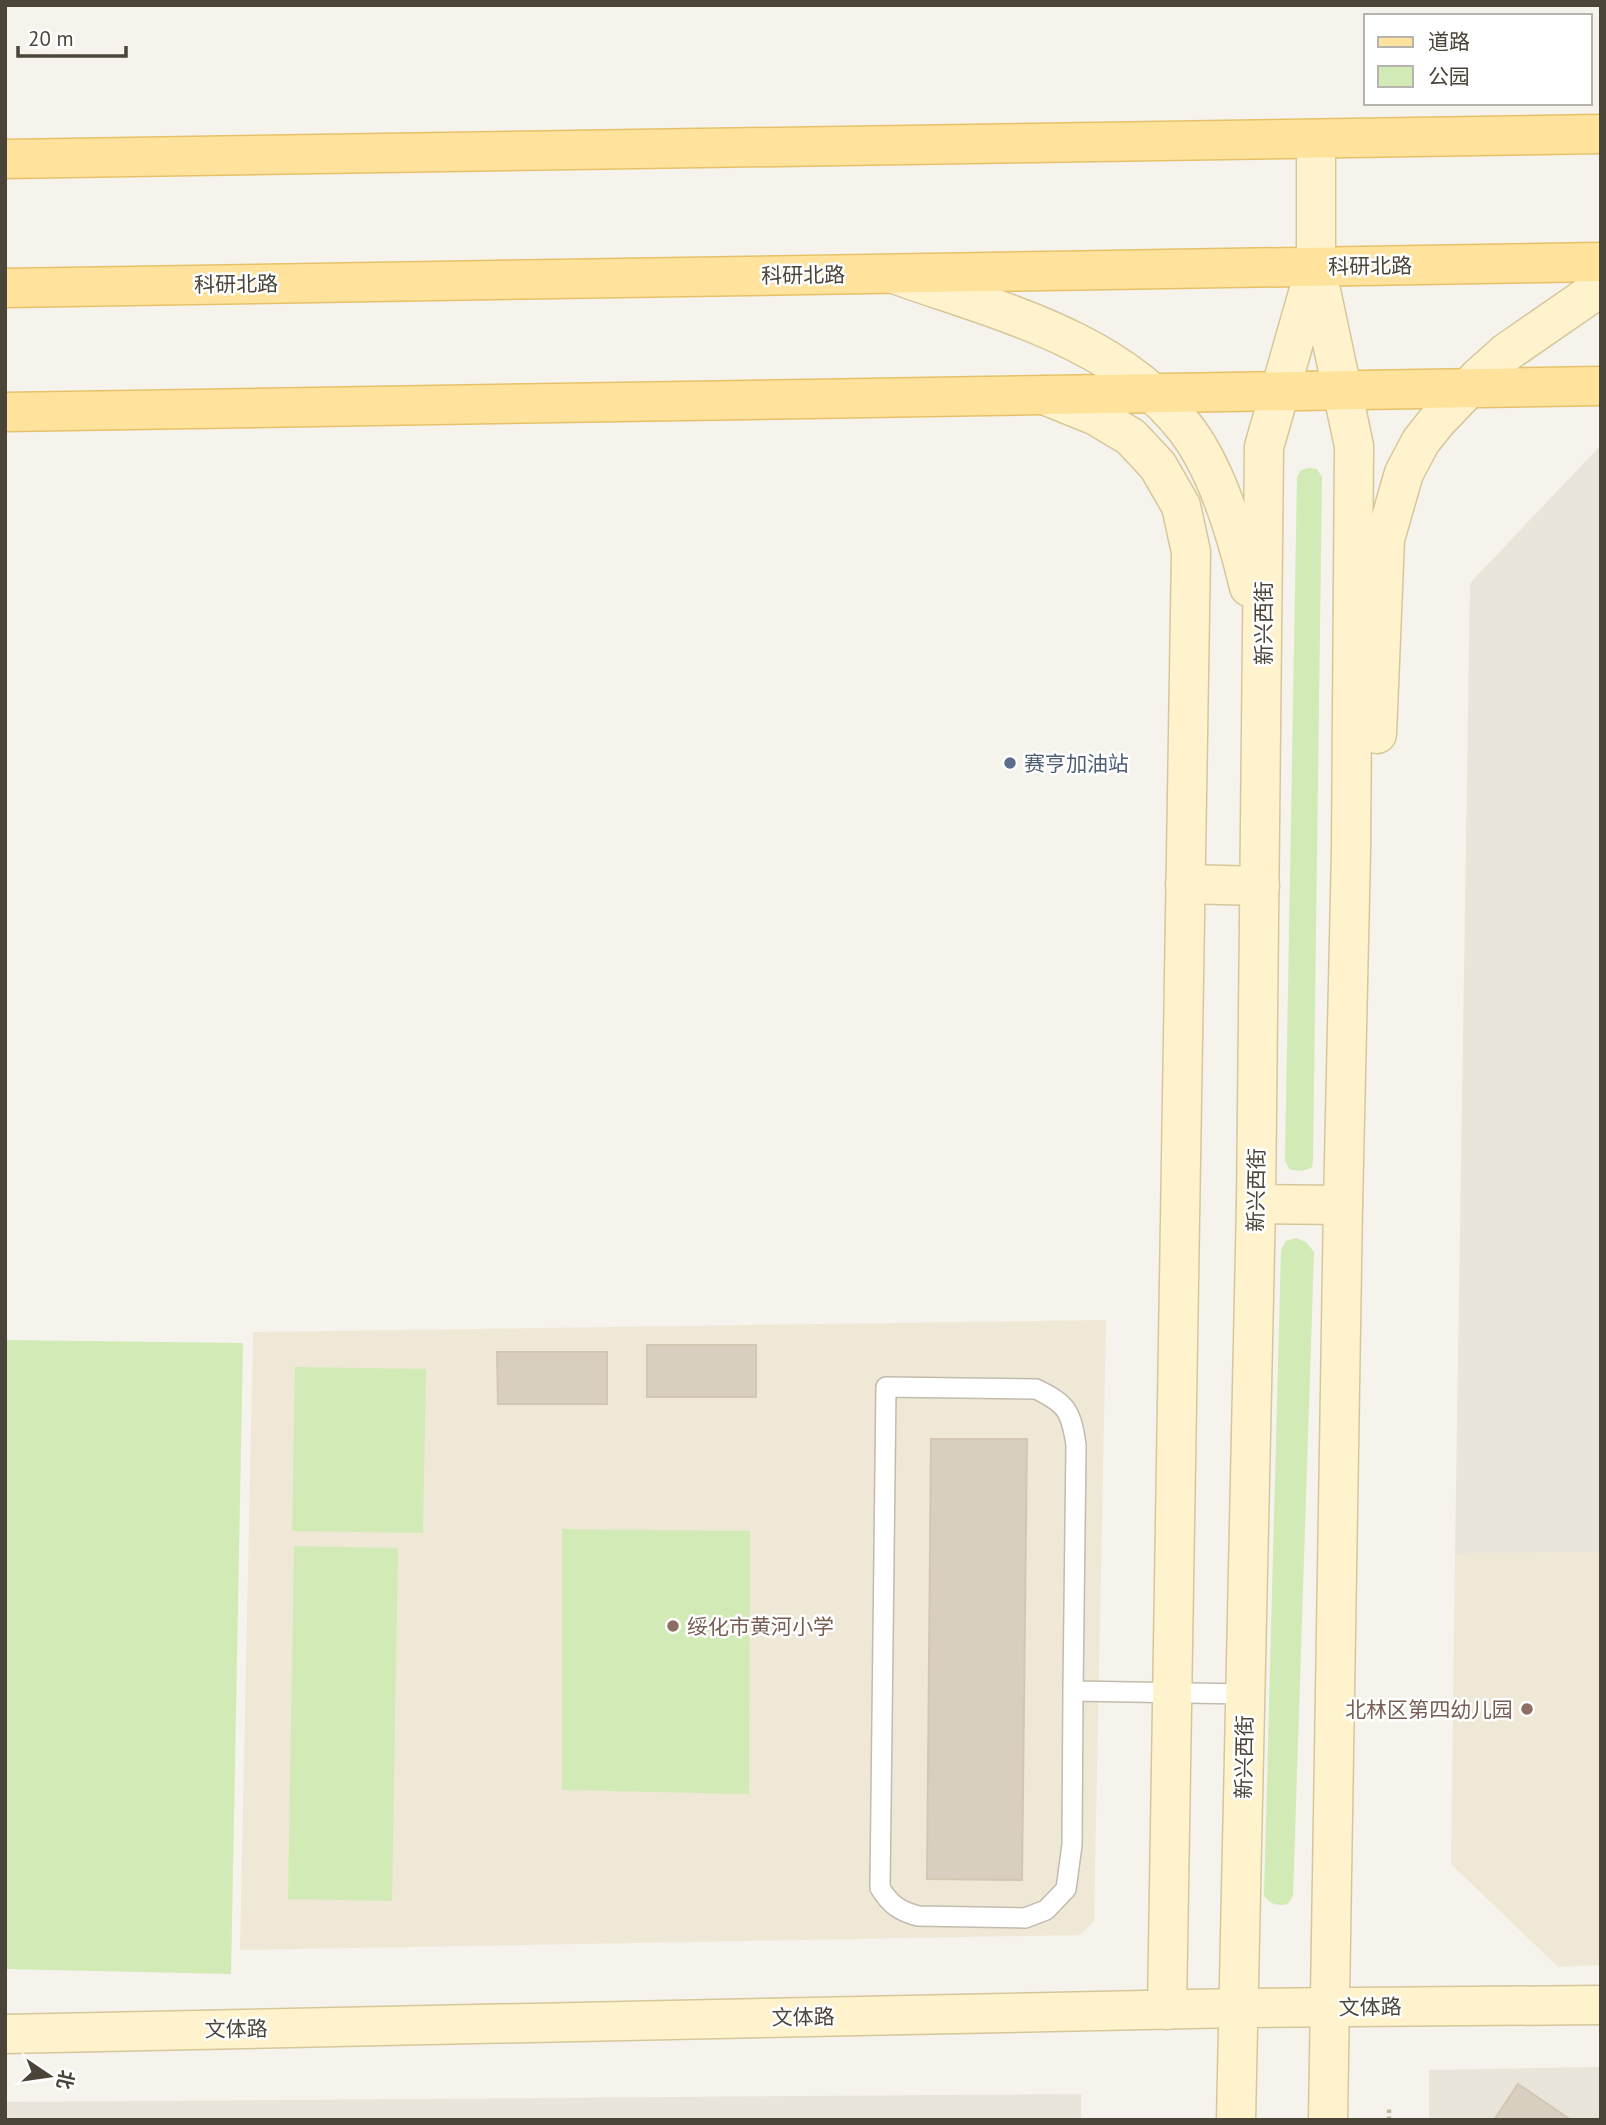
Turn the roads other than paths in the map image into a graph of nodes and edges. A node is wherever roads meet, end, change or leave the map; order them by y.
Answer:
1 (1601, 134) edge
2 (1316, 139) junction
3 (5, 159) edge
4 (1601, 262) edge
5 (1316, 267) junction
6 (892, 274) junction
7 (1601, 287) edge
8 (5, 288) edge
9 (1601, 386) edge
10 (1466, 389) junction
11 (1342, 391) junction
12 (1280, 392) junction
13 (1152, 394) junction
14 (1044, 396) junction
15 (5, 412) edge
16 (1263, 646) junction
17 (1351, 851) junction
18 (1185, 884) junction
19 (1260, 886) junction
20 (1256, 1204) junction
21 (1342, 1205) junction
22 (1073, 1691) junction
23 (1173, 1693) junction
24 (1246, 1695) junction
25 (1601, 2005) edge
26 (1330, 2007) junction
27 (1238, 2008) junction
28 (1167, 2010) junction
29 (5, 2034) edge
30 (1236, 2120) edge
31 (1328, 2120) edge

1 - 2 main road
2 - 3 main road
2 - 5 main road, 新兴西街
4 - 5 main road, 科研北路
5 - 6 main road, 科研北路
5 - 11 main road, 新兴西街
5 - 12 main road, 新兴西街
6 - 8 main road, 科研北路
6 - 13 main road
7 - 10 main road
9 - 10 main road
10 - 11 main road
10 - 17 main road
11 - 12 main road
11 - 17 main road, 新兴西街
12 - 13 main road
12 - 16 main road, 新兴西街
13 - 14 main road
13 - 16 main road
14 - 15 main road
14 - 18 main road
16 - 19 main road, 新兴西街
17 - 21 main road, 新兴西街
18 - 19 main road
18 - 23 main road
19 - 20 main road, 新兴西街
20 - 21 main road
20 - 24 main road, 新兴西街
21 - 26 main road, 新兴西街
22 - 22 lane
22 - 23 lane
23 - 24 lane
23 - 28 main road
24 - 27 main road, 新兴西街
25 - 26 main road, 文体路
26 - 27 main road, 文体路
26 - 31 main road, 新兴西街
27 - 28 main road, 文体路
27 - 30 main road, 新兴西街
28 - 29 main road, 文体路

